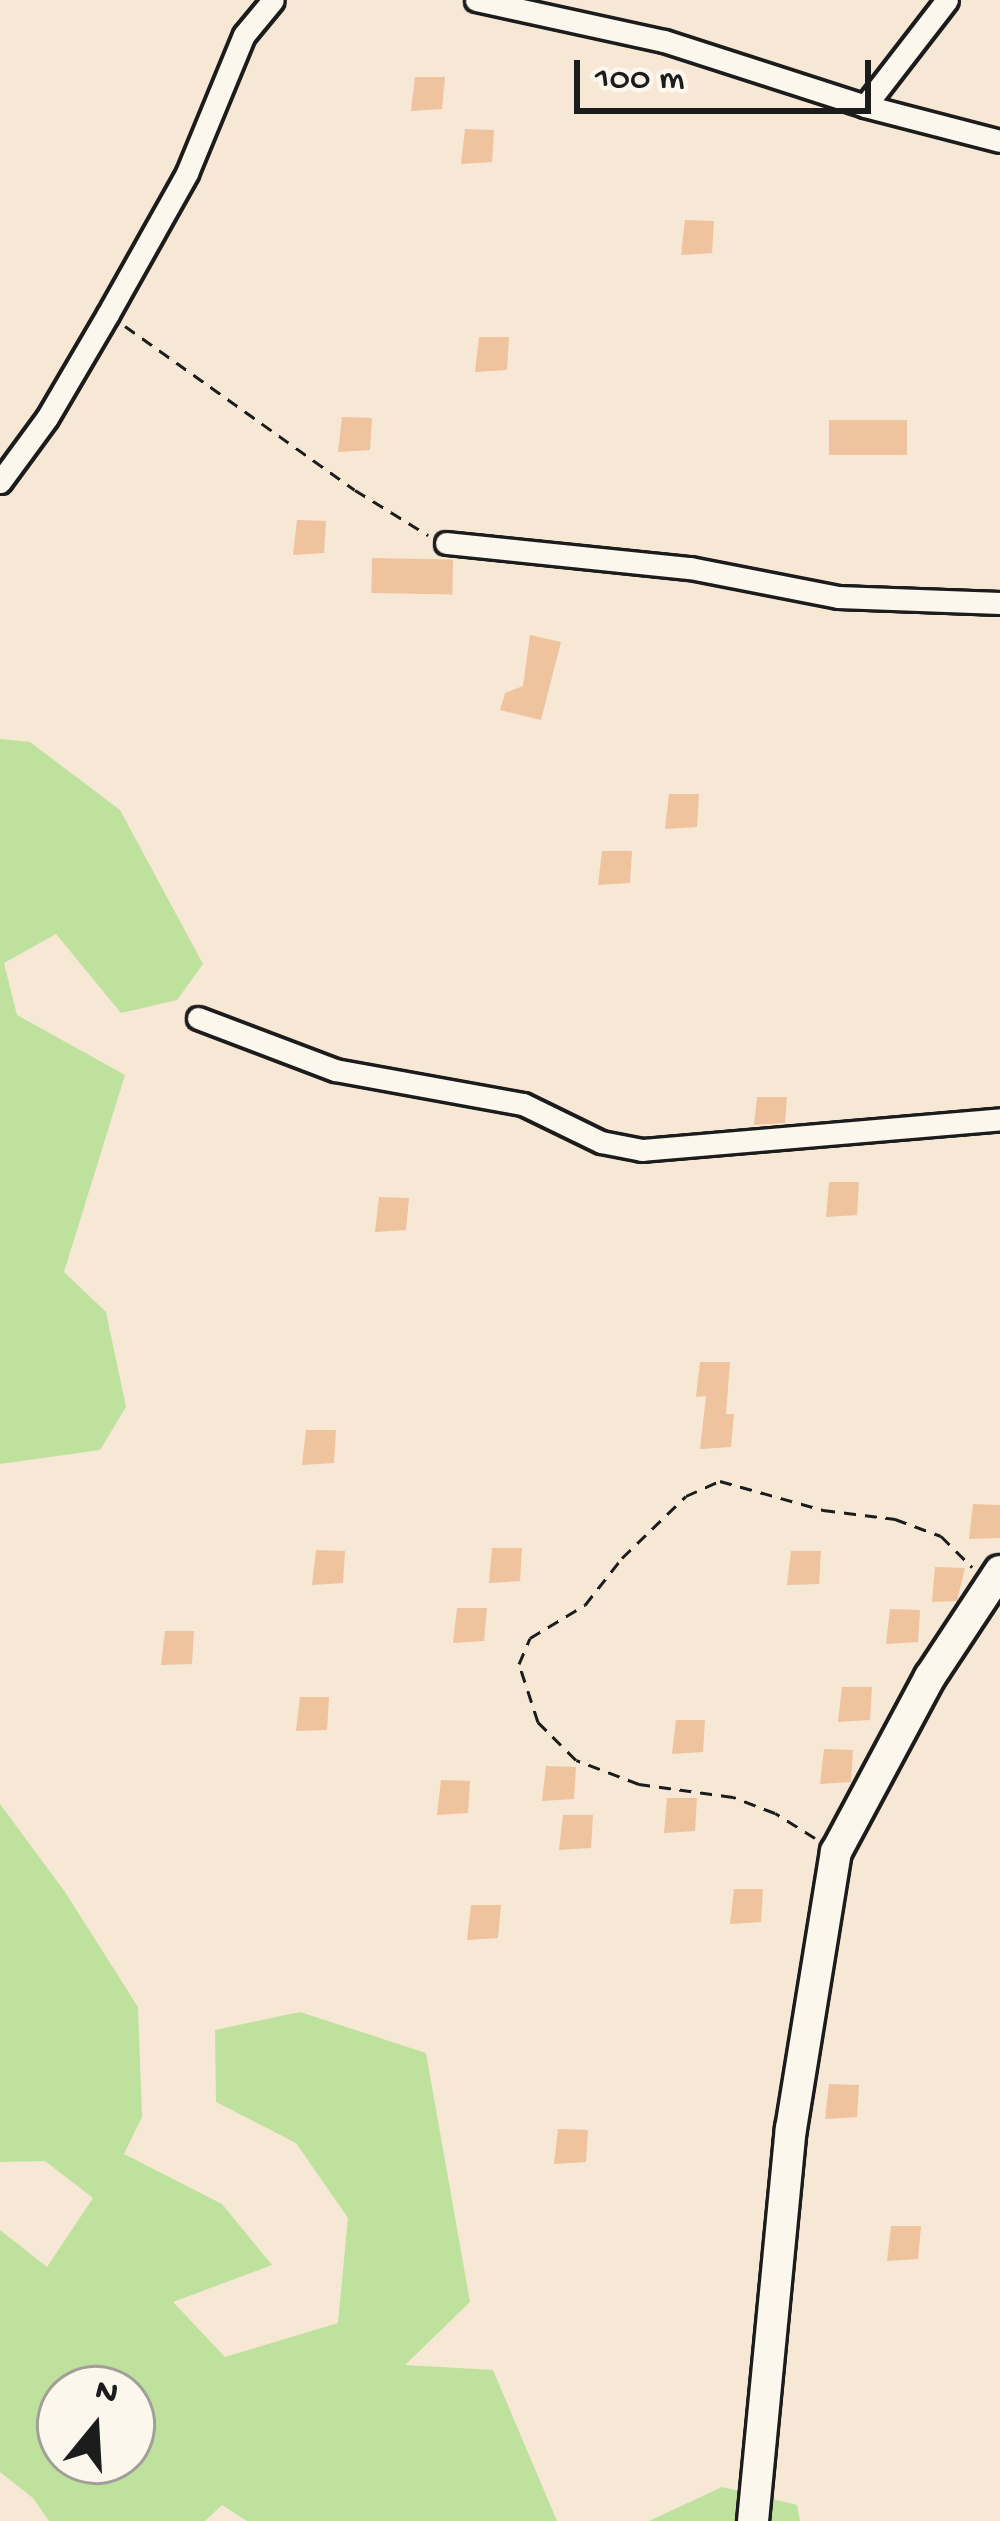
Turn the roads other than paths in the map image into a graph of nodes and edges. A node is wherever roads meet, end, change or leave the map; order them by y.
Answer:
1 (273, 0) edge
2 (476, 0) edge
3 (947, 0) edge
4 (865, 106) junction
5 (1000, 140) edge
6 (0, 482) edge
7 (446, 543) road end
8 (1000, 603) edge
9 (199, 1018) dead end
10 (1000, 1119) edge
11 (997, 1576) edge
12 (753, 2521) edge

1 - 6 street
2 - 4 street
3 - 4 street
4 - 5 street
7 - 8 street
9 - 10 street
11 - 12 main road

